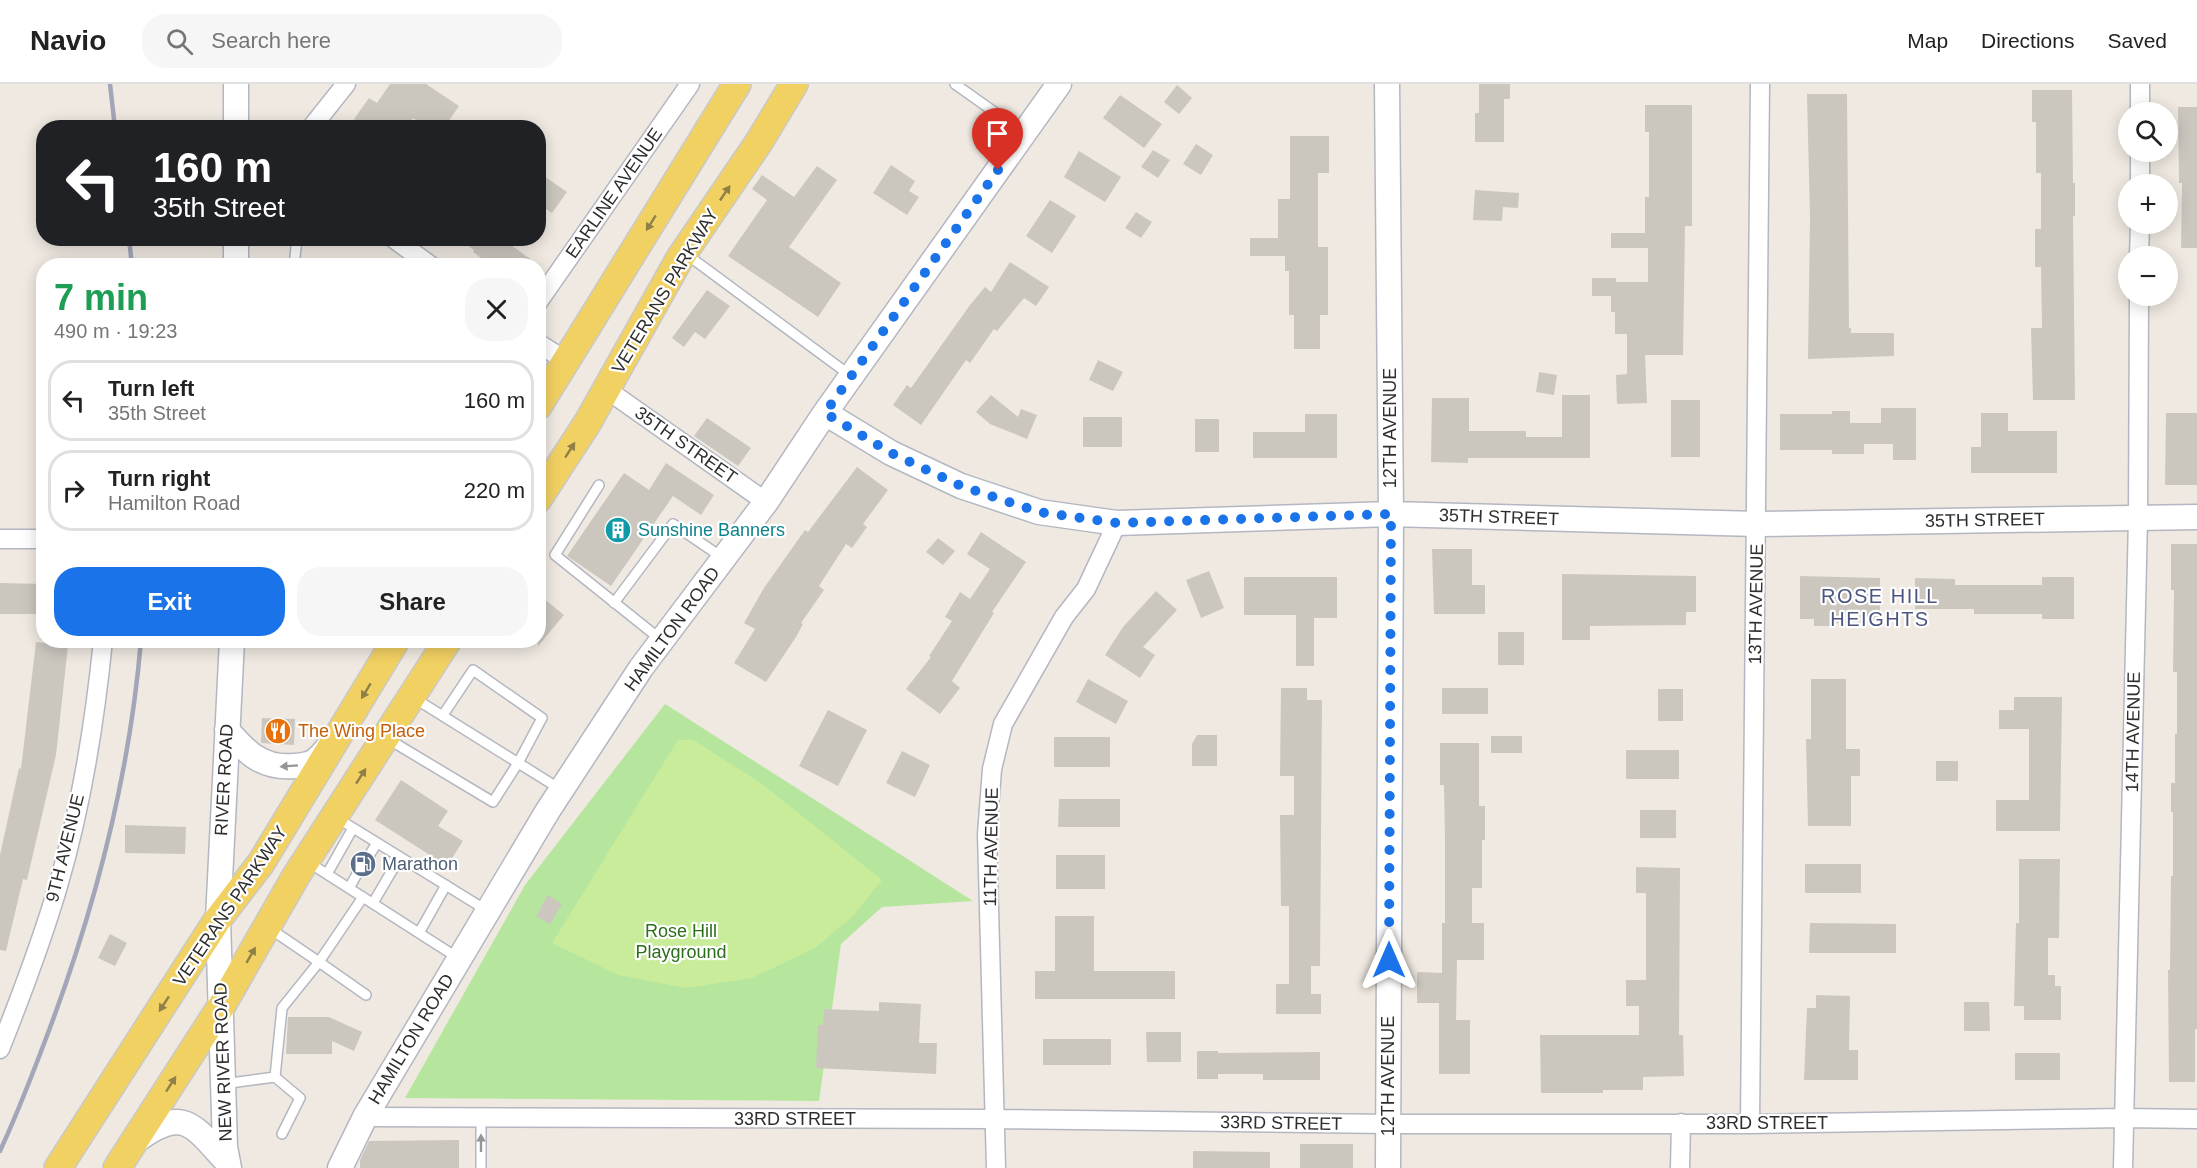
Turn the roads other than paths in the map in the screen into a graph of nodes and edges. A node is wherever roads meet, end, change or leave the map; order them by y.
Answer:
1 (236, 84) edge
2 (346, 84) edge
3 (690, 84) edge
4 (737, 84) edge
5 (794, 84) edge
6 (955, 84) edge
7 (1059, 84) edge
8 (1388, 84) edge
9 (1760, 84) edge
10 (2140, 84) edge
11 (2140, 102) edge
12 (236, 120) edge
13 (317, 120) edge
14 (1024, 133) junction
15 (404, 246) edge
16 (684, 253) junction
17 (420, 258) edge
18 (546, 291) edge
19 (2139, 306) edge
20 (546, 348) edge
21 (566, 361) junction
22 (851, 376) junction
23 (606, 389) junction
24 (546, 393) edge
25 (825, 413) junction
26 (599, 485) dead end
27 (546, 487) edge
28 (765, 502) junction
29 (1391, 514) junction
30 (2197, 517) edge
31 (2138, 518) junction
32 (1117, 523) junction
33 (1757, 524) junction
34 (0, 539) edge
35 (36, 539) edge
36 (723, 558) junction
37 (614, 603) junction
38 (662, 641) junction
39 (101, 648) edge
40 (232, 648) edge
41 (391, 648) edge
42 (443, 648) edge
43 (412, 696) junction
44 (443, 715) junction
45 (227, 730) junction
46 (386, 737) junction
47 (337, 738) junction
48 (518, 762) junction
49 (561, 790) junction
50 (344, 822) junction
51 (377, 843) junction
52 (370, 854) dead end
53 (400, 857) junction
54 (317, 867) junction
55 (357, 874) dead end
56 (446, 885) junction
57 (349, 888) junction
58 (363, 897) junction
59 (373, 903) junction
60 (487, 911) junction
61 (218, 920) junction
62 (267, 927) junction
63 (419, 933) junction
64 (459, 958) junction
65 (319, 962) junction
66 (366, 995) dead end
67 (222, 1005) junction
68 (6, 1018) edge
69 (0, 1049) edge
70 (275, 1077) junction
71 (223, 1084) junction
72 (365, 1117) junction
73 (481, 1117) junction
74 (2124, 1118) junction
75 (996, 1119) junction
76 (2197, 1119) edge
77 (1681, 1123) junction
78 (1388, 1124) junction
79 (1750, 1124) junction
80 (282, 1134) dead end
81 (125, 1159) edge
82 (228, 1165) edge
83 (58, 1168) edge
84 (340, 1168) edge
85 (482, 1168) edge
86 (996, 1168) edge
87 (1388, 1168) edge
88 (1680, 1168) edge
89 (2123, 1168) edge

1 - 12 street
2 - 13 street
3 - 18 street, EARLINE AVENUE
4 -> 21 main road
16 -> 5 main road, VETERANS PARKWAY
6 - 14 lane
7 - 14 street, HAMILTON ROAD
8 - 29 street, 12TH AVENUE
9 - 33 street, 13TH AVENUE
10 - 11 street
14 - 22 street, HAMILTON ROAD
15 - 17 street
16 - 22 lane
16 - 23 main road, VETERANS PARKWAY
19 - 31 street, 14TH AVENUE
20 - 21 street
21 - 24 main road
22 - 25 street, HAMILTON ROAD
27 -> 23 main road, VETERANS PARKWAY
23 - 28 street, 35TH STREET
25 - 28 street, HAMILTON ROAD
25 - 32 street, 35TH STREET
26 - 37 lane
28 - 36 street, HAMILTON ROAD
29 - 32 street, 35TH STREET
29 - 33 street, 35TH STREET
29 - 78 street, 12TH AVENUE
30 - 31 street, 35TH STREET
31 - 33 street, 35TH STREET
31 - 74 street, 14TH AVENUE
32 - 75 street, 11TH AVENUE
33 - 79 street, 13TH AVENUE
34 - 35 street
36 - 37 lane
36 - 38 street, HAMILTON ROAD
37 - 38 lane
38 - 49 street, HAMILTON ROAD
39 - 68 street, 9TH AVENUE
40 - 45 street, RIVER ROAD
41 -> 47 main road, VETERANS PARKWAY
42 - 43 main road, VETERANS PARKWAY
43 - 44 lane
43 - 46 main road, VETERANS PARKWAY
44 - 48 lane
44 - 48 lane
47 -> 45 street
45 - 61 street, RIVER ROAD
46 - 48 lane
50 -> 46 main road, VETERANS PARKWAY
47 - 61 main road, VETERANS PARKWAY
48 - 49 lane
49 - 60 street, HAMILTON ROAD
50 - 51 lane
50 - 54 main road, VETERANS PARKWAY
51 - 52 lane
51 - 53 lane
53 - 56 lane
53 - 59 lane
54 - 57 lane
54 - 62 main road, VETERANS PARKWAY
55 - 57 lane
56 - 60 lane
56 - 63 lane
57 - 58 lane
58 - 59 lane
58 - 65 lane
59 - 63 lane
60 - 64 street, HAMILTON ROAD
61 - 67 street, NEW RIVER ROAD
61 -> 83 main road, VETERANS PARKWAY
62 - 65 lane
67 -> 62 main road, VETERANS PARKWAY
63 - 64 lane
64 - 72 street, HAMILTON ROAD
65 - 66 lane
65 - 70 lane
67 - 71 street, NEW RIVER ROAD
81 -> 67 main road, VETERANS PARKWAY
68 - 69 street, 9TH AVENUE
70 - 71 lane
70 - 80 lane
71 - 82 street, NEW RIVER ROAD
72 - 73 street, 33RD STREET
72 - 84 street, HAMILTON ROAD
73 - 75 street, 33RD STREET
85 -> 73 lane
74 - 76 street, 33RD STREET
74 - 79 street, 33RD STREET
74 - 89 street, 14TH AVENUE
75 - 78 street, 33RD STREET
75 - 86 street, 11TH AVENUE
77 - 78 street, 33RD STREET
77 - 79 street, 33RD STREET
77 - 88 street
78 - 87 street, 12TH AVENUE
81 - 82 street

